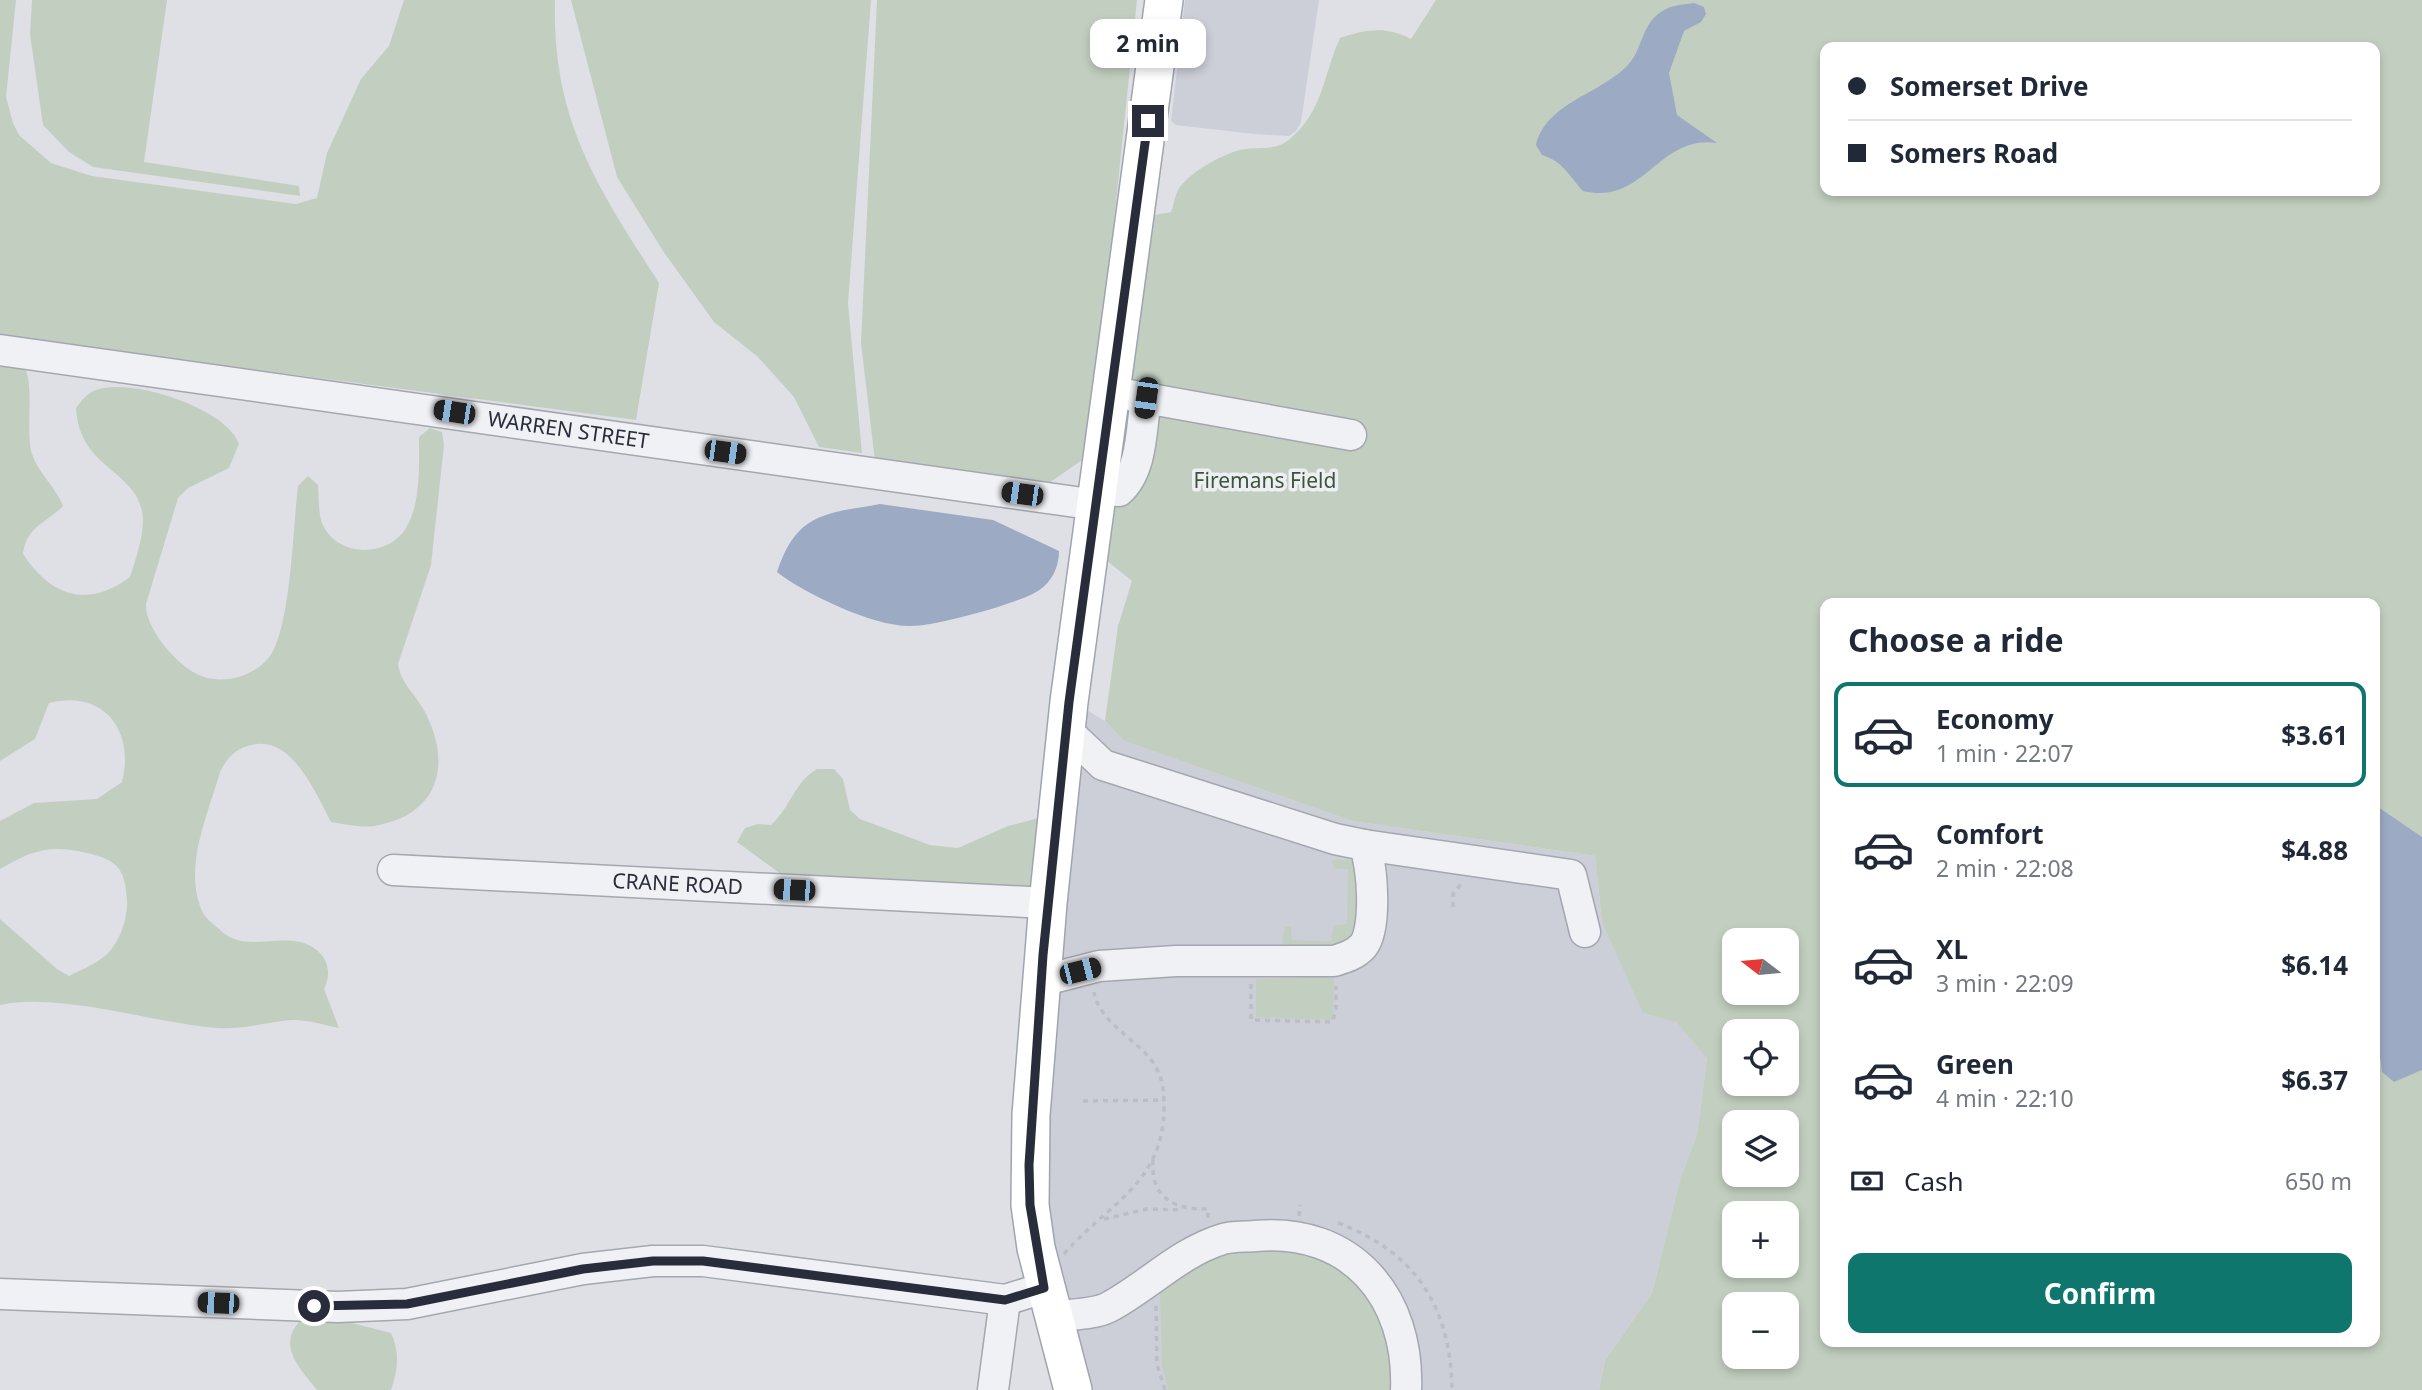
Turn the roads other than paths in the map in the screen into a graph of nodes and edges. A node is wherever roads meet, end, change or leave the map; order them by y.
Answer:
1 (1164, 0) edge
2 (0, 350) edge
3 (1129, 395) junction
4 (1351, 435) dead end
5 (1098, 497) junction
6 (1066, 730) junction
7 (1364, 845) junction
8 (393, 870) dead end
9 (1048, 904) junction
10 (1586, 932) dead end
11 (1041, 981) junction
12 (0, 1294) edge
13 (1005, 1300) junction
14 (1048, 1302) junction
15 (993, 1390) edge
16 (1073, 1390) edge
17 (1406, 1390) edge

1 - 3 main road
2 - 5 street, WARREN STREET
3 - 4 street
3 - 5 main road
5 - 6 main road
6 - 7 street
6 - 9 main road
7 - 10 street
7 - 11 street
8 - 9 street, CRANE ROAD
9 - 11 main road
11 - 14 main road
12 - 13 street
13 - 14 street
13 - 15 street
14 - 16 main road
14 - 17 street

